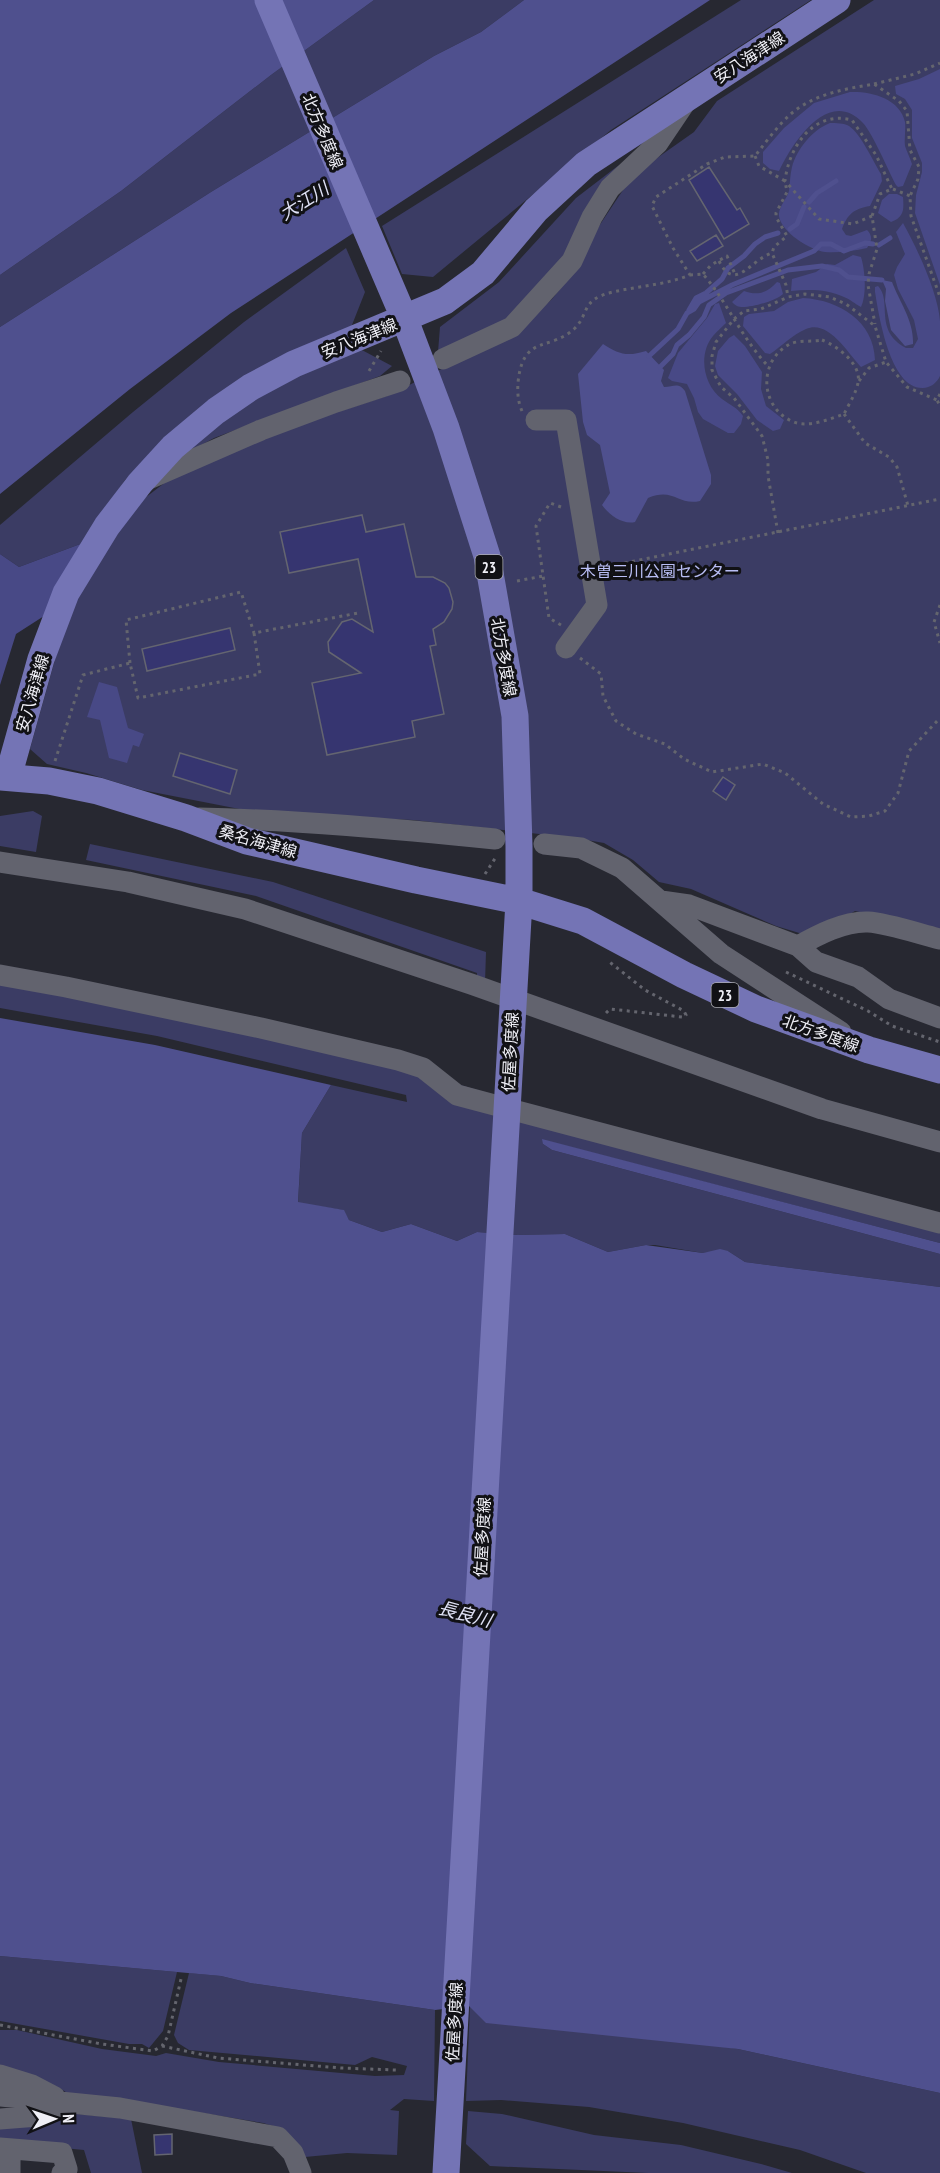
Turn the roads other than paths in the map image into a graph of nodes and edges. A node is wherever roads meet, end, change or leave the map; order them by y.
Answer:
1 (268, 0) edge
2 (837, 0) edge
3 (690, 95) junction
4 (405, 320) junction
5 (443, 359) dead end
6 (400, 381) dead end
7 (536, 420) road end
8 (140, 483) junction
9 (571, 641) road end
10 (3, 779) edge
11 (186, 818) junction
12 (544, 844) dead end
13 (497, 846) road end
14 (0, 862) edge
15 (519, 901) junction
16 (661, 901) junction
17 (940, 939) edge
18 (798, 946) junction
19 (0, 975) edge
20 (940, 1018) edge
21 (869, 1050) junction
22 (940, 1070) edge
23 (940, 1142) edge
24 (940, 1223) edge
25 (0, 2075) edge
26 (0, 2096) edge
27 (66, 2102) junction
28 (0, 2119) edge
29 (5, 2148) edge
30 (447, 2161) edge
31 (10, 2173) edge
32 (62, 2173) edge
33 (300, 2173) edge

1 - 4 main road, 北方多度線 / 23
2 - 3 main road, 安八海津線
3 - 4 main road, 安八海津線
3 - 5 street
4 - 8 main road, 安八海津線
4 - 15 main road, 北方多度線 / 23
6 - 8 street
7 - 9 street
8 - 10 main road, 安八海津線
10 - 11 main road, 桑名海津線
11 - 13 street
11 - 15 main road, 桑名海津線
12 - 16 street
14 - 23 street
15 - 21 main road, 北方多度線 / 23
15 - 30 main road, 佐屋多度線
16 - 18 street
16 - 21 street
17 - 18 street
18 - 20 street
19 - 24 street
21 - 22 main road, 北方多度線 / 23
25 - 27 street
26 - 27 street
27 - 28 street
27 - 33 street
29 - 31 street
29 - 32 street

